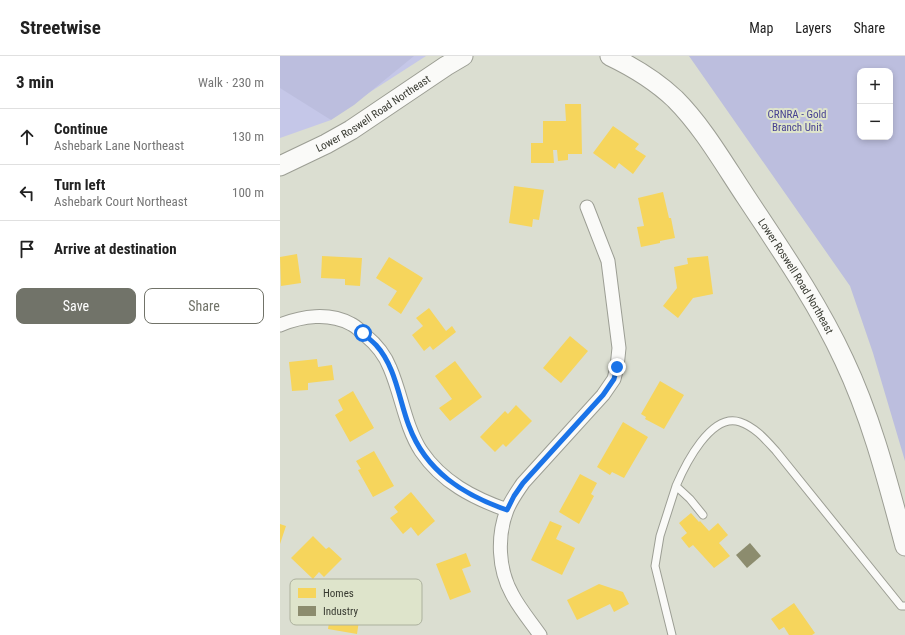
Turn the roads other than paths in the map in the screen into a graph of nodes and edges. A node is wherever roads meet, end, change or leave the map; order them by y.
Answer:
1 (463, 56) edge
2 (610, 56) edge
3 (280, 166) edge
4 (587, 207) dead end
5 (280, 325) edge
6 (676, 486) junction
7 (507, 510) junction
8 (703, 515) dead end
9 (905, 546) edge
10 (905, 606) edge
11 (540, 635) edge
12 (672, 635) edge

1 - 3 street, Lower Roswell Road Northeast
2 - 9 street, Lower Roswell Road Northeast
4 - 7 street
5 - 7 street
6 - 8 lane
6 - 10 lane
6 - 12 lane
7 - 11 street

